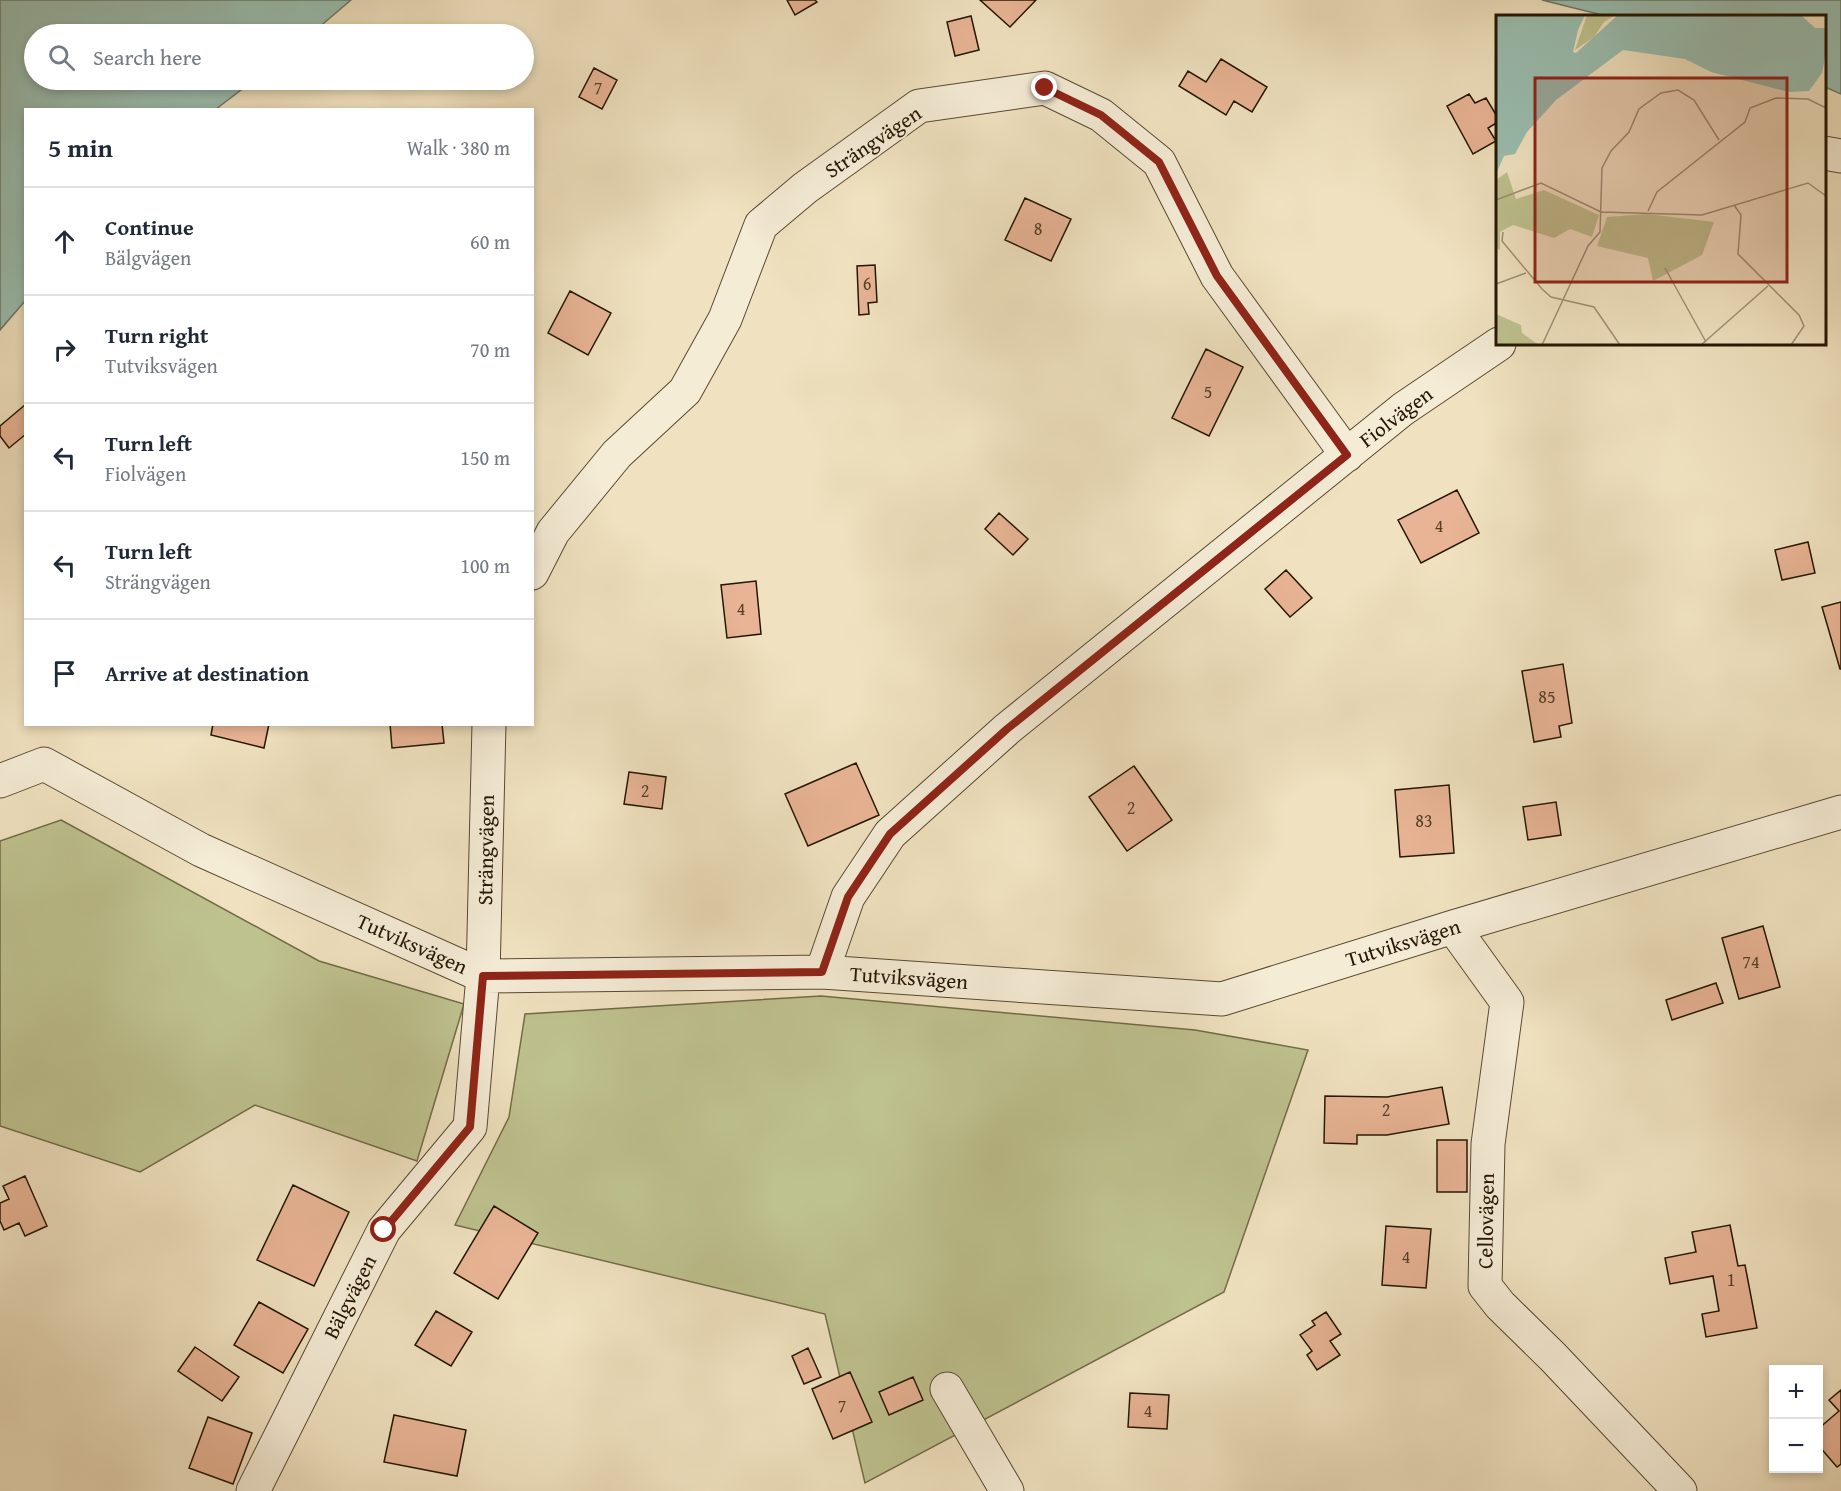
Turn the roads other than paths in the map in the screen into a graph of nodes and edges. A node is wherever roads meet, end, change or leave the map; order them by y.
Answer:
1 (1826, 153) edge
2 (1841, 156) edge
3 (1498, 345) edge
4 (1347, 455) junction
5 (534, 569) edge
6 (489, 726) edge
7 (0, 781) edge
8 (1841, 812) edge
9 (1453, 927) junction
10 (822, 972) junction
11 (483, 976) junction
12 (947, 1389) dead end
13 (253, 1491) edge
14 (1007, 1491) edge
15 (1680, 1491) edge

1 - 2 street
3 - 4 street, Fiolvägen
4 - 5 street, Strängvägen
4 - 10 street, Fiolvägen
6 - 11 street, Strängvägen
7 - 11 street, Tutviksvägen
8 - 9 street, Tutviksvägen
9 - 10 street, Tutviksvägen
9 - 15 street, Cellovägen
10 - 11 street, Tutviksvägen
11 - 13 street, Bälgvägen
12 - 14 street

